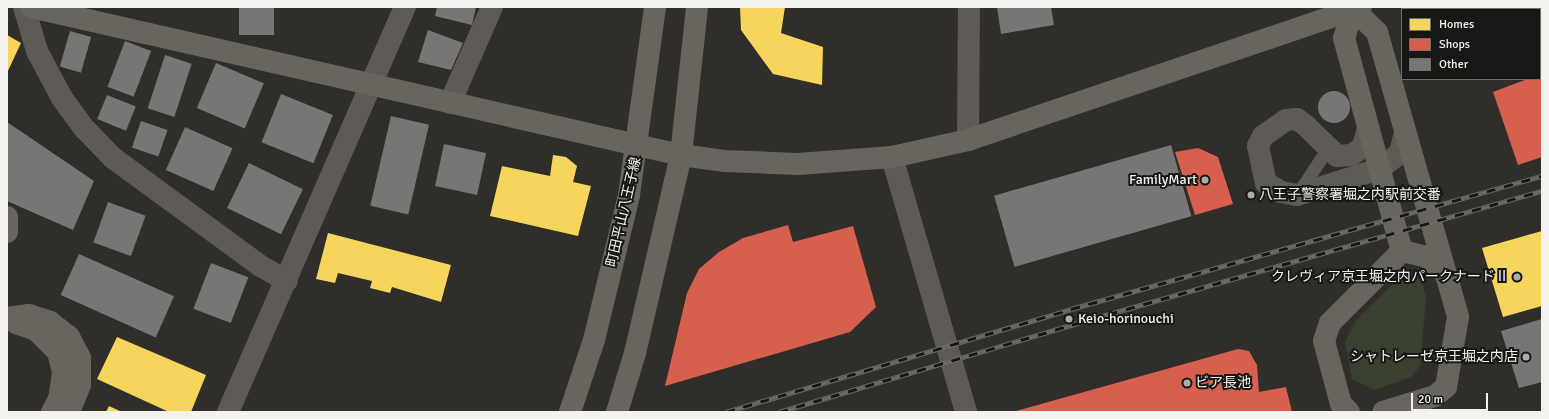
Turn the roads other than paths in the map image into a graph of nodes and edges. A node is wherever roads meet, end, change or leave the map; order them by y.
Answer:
1 (24, 7) edge
2 (31, 7) edge
3 (405, 7) edge
4 (492, 7) edge
5 (655, 7) edge
6 (697, 7) edge
7 (969, 7) edge
8 (1357, 8) edge
9 (371, 84) junction
10 (450, 103) junction
11 (1368, 128) junction
12 (1404, 137) junction
13 (968, 140) junction
14 (638, 146) junction
15 (1327, 150) junction
16 (681, 155) junction
17 (892, 157) junction
18 (1379, 169) junction
19 (1297, 195) junction
20 (7, 217) edge
21 (7, 232) edge
22 (1402, 251) junction
23 (1446, 274) junction
24 (286, 281) junction
25 (7, 319) edge
26 (52, 412) edge
27 (69, 412) edge
28 (228, 412) edge
29 (570, 412) edge
30 (617, 412) edge
31 (966, 412) edge
32 (1349, 412) edge
33 (1383, 412) edge

1 - 24 street
2 - 9 street
3 - 9 street
4 - 10 street
5 - 14 street, 町田平山八王子線
6 - 16 street
7 - 13 street
8 - 11 street
8 - 12 street
8 - 13 street
9 - 10 street
9 - 24 street
10 - 14 street
11 - 15 street
11 - 18 street
12 - 18 street
12 - 23 street
13 - 17 street
14 - 16 street
14 - 29 street, 町田平山八王子線
15 - 19 lane
15 - 19 street
16 - 17 street
16 - 30 street
17 - 31 street
18 - 19 street
18 - 22 street
20 - 21 street
22 - 23 street
22 - 32 street
23 - 33 street
24 - 28 street
25 - 26 street
25 - 27 street

